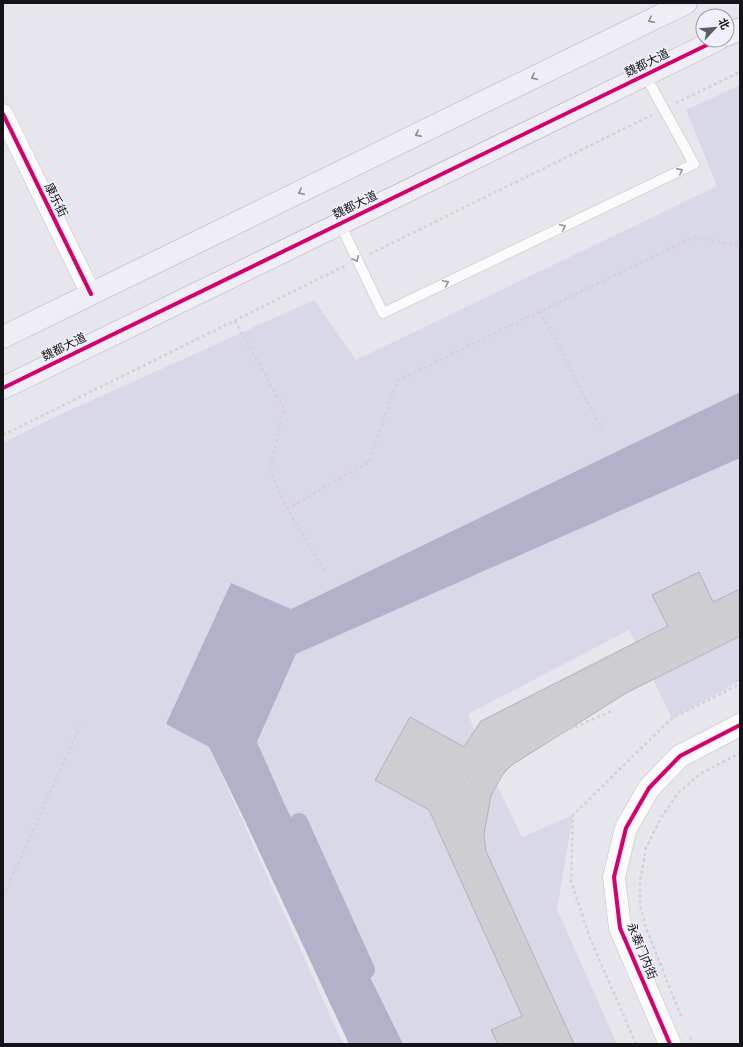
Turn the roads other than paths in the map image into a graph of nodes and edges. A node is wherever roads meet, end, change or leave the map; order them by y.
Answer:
1 (686, 3) edge
2 (701, 48) edge
3 (645, 75) junction
4 (3, 114) edge
5 (340, 224) junction
6 (91, 294) junction
7 (3, 337) edge
8 (3, 388) edge
9 (740, 724) edge
10 (680, 1040) edge

1 -> 6 main road
2 - 3 main road, 魏都大道
3 - 5 main road, 魏都大道
5 -> 3 lane
4 - 6 street, 康乐街
5 - 8 main road, 魏都大道
6 - 7 main road
9 - 10 main road, 永泰门内街

